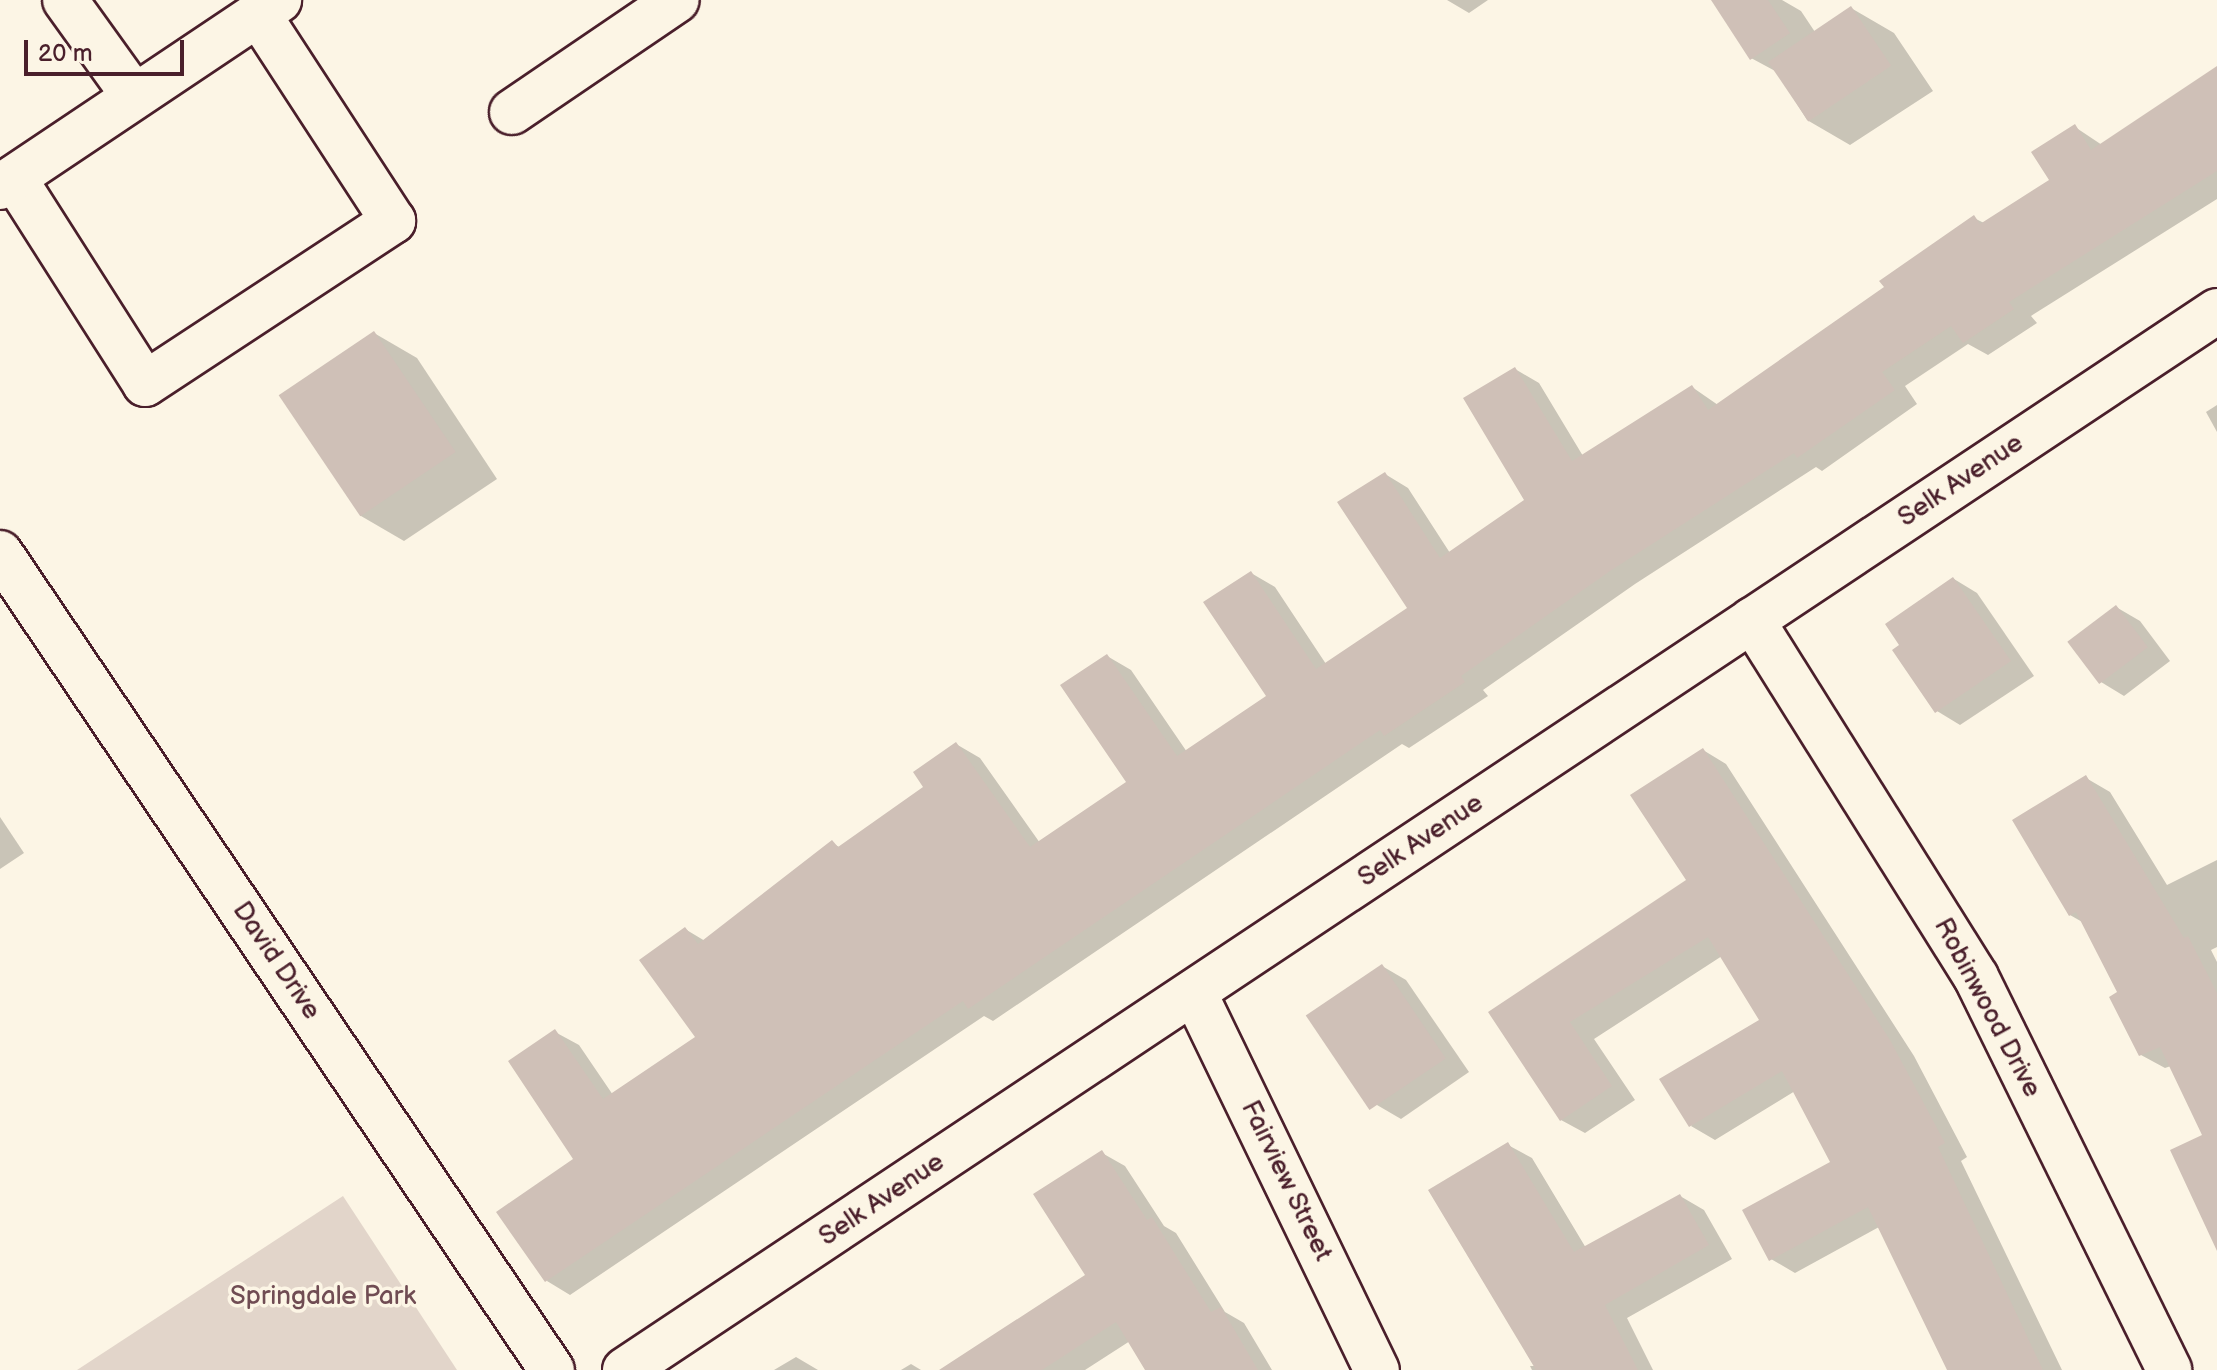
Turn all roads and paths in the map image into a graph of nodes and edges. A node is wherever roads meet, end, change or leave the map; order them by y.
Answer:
1 (65, 0) edge
2 (677, 0) edge
3 (268, 7) edge
4 (134, 96) junction
5 (512, 112) dead end
6 (7, 182) edge
7 (2217, 311) edge
8 (0, 553) edge
9 (1752, 620) junction
10 (1194, 992) junction
11 (552, 1370) edge
12 (625, 1370) edge
13 (1377, 1370) edge
14 (2169, 1370) edge

1 - 4 street
2 - 5 street
3 - 4 street
3 - 6 street
4 - 6 street
7 - 9 street, Selk Avenue
8 - 11 street, David Drive
9 - 10 street, Selk Avenue
9 - 14 street, Robinwood Drive
10 - 12 street, Selk Avenue
10 - 13 street, Fairview Street

